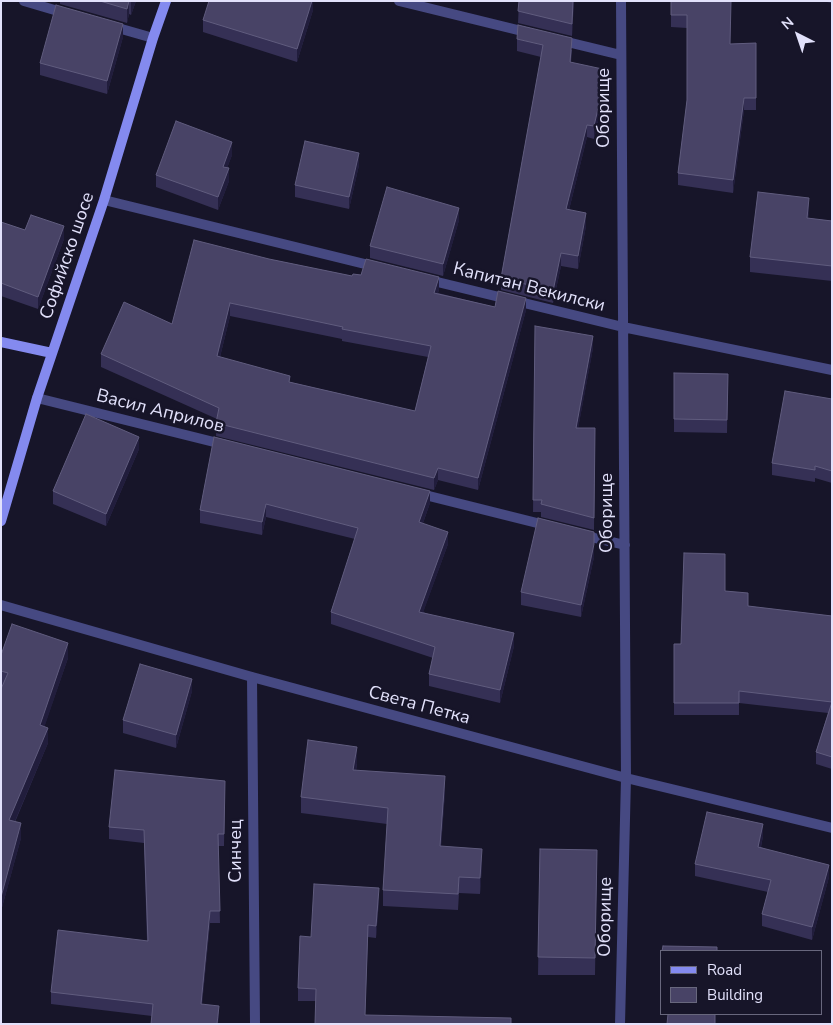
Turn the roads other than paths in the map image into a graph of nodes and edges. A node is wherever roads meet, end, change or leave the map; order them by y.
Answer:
1 (24, 1) edge
2 (166, 1) edge
3 (399, 1) edge
4 (621, 1) edge
5 (80, 17) edge
6 (98, 22) edge
7 (153, 38) junction
8 (621, 55) junction
9 (104, 200) junction
10 (383, 268) edge
11 (411, 276) edge
12 (623, 327) junction
13 (1, 342) edge
14 (52, 353) junction
15 (832, 370) edge
16 (37, 398) junction
17 (239, 448) edge
18 (403, 490) edge
19 (1, 521) edge
20 (557, 528) edge
21 (576, 533) edge
22 (625, 546) junction
23 (1, 605) edge
24 (252, 677) junction
25 (626, 778) junction
26 (832, 828) edge
27 (255, 1024) edge
28 (620, 1024) edge

1 - 5 street
2 - 7 main road, Софийско шосе
3 - 8 street
4 - 8 street, Оборище
6 - 7 street
7 - 9 main road, Софийско шосе
8 - 12 street, Оборище
9 - 10 street
9 - 14 main road, Софийско шосе
11 - 12 street, Капитан Векилски
12 - 15 street, Капитан Векилски
12 - 22 street, Оборище
13 - 14 main road
14 - 16 main road, Софийско шосе
16 - 17 street, Васил Априлов
16 - 19 main road, Софийско шосе
18 - 20 street
21 - 22 street
22 - 25 street, Оборище
23 - 24 street, Света Петка
24 - 25 street, Света Петка
24 - 27 street, Синчец
25 - 26 street, Света Петка
25 - 28 street, Оборище

